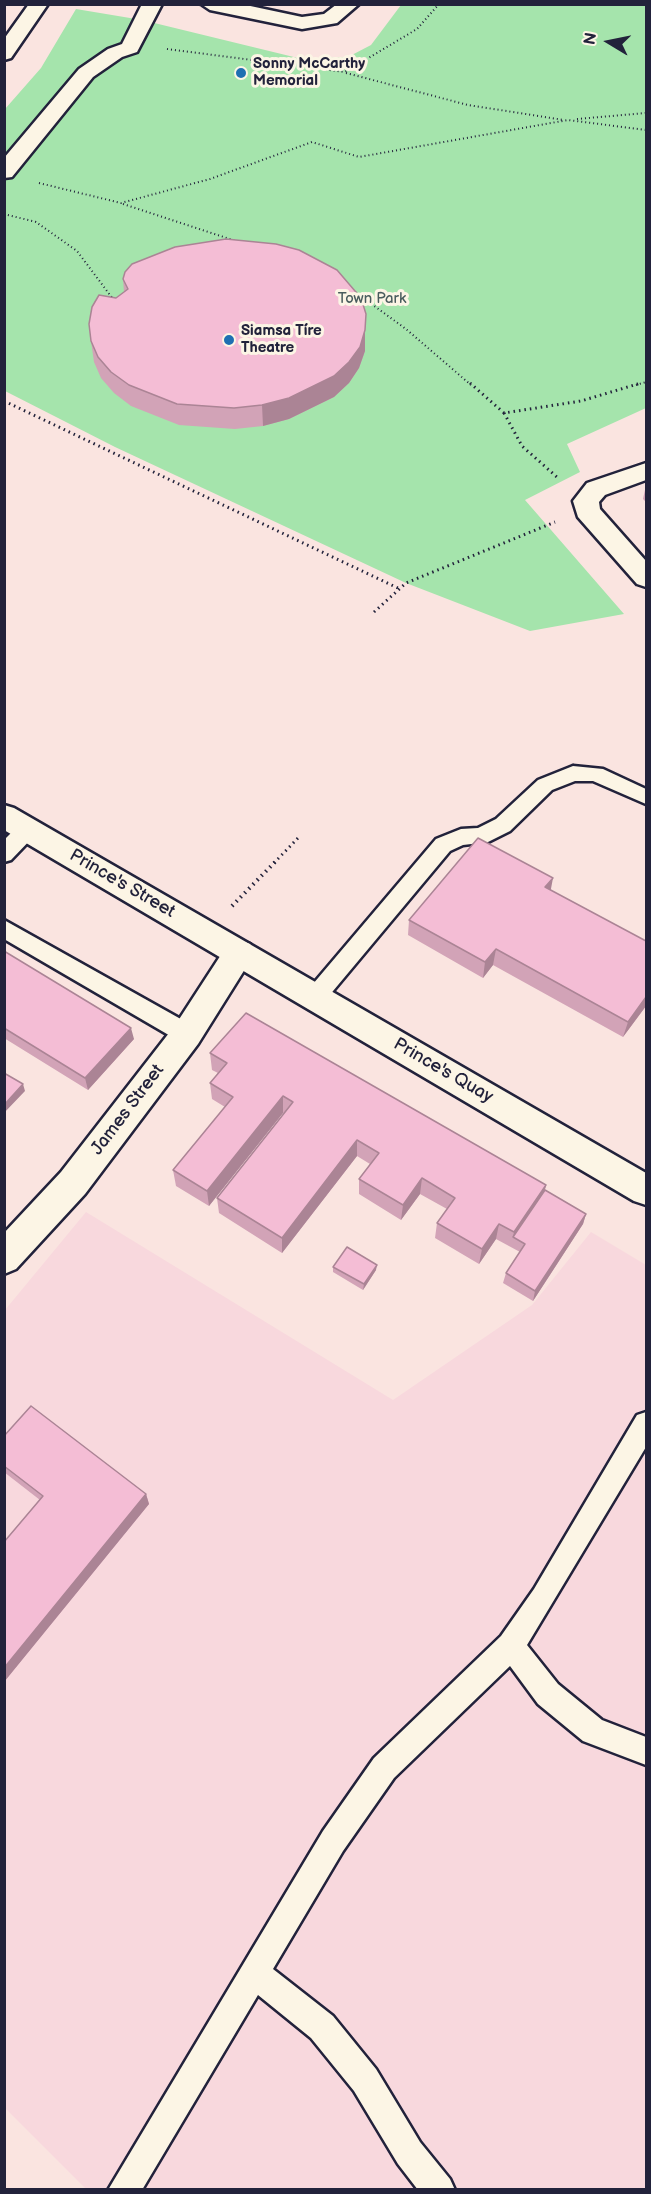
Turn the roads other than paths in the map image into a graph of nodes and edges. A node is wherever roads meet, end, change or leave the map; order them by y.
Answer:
1 (39, 4) edge
2 (152, 4) edge
3 (210, 4) edge
4 (350, 4) edge
5 (4, 54) edge
6 (4, 172) edge
7 (646, 471) edge
8 (646, 578) edge
9 (646, 797) edge
10 (16, 822) edge
11 (4, 854) edge
12 (4, 928) edge
13 (239, 953) junction
14 (315, 996) junction
15 (187, 1034) junction
16 (646, 1190) edge
17 (4, 1258) edge
18 (646, 1424) edge
19 (511, 1646) junction
20 (646, 1751) edge
21 (254, 1973) junction
22 (124, 2190) edge
23 (439, 2190) edge

1 - 5 street
2 - 6 street
3 - 4 street
7 - 8 street
9 - 14 lane
10 - 11 lane
10 - 13 street, Prince's Street
12 - 15 lane
13 - 14 street, Prince's Quay
13 - 15 street, James Street
14 - 16 street, Prince's Quay
15 - 17 street, James Street
18 - 19 lane
19 - 20 lane
19 - 21 lane
21 - 22 lane
21 - 23 lane

